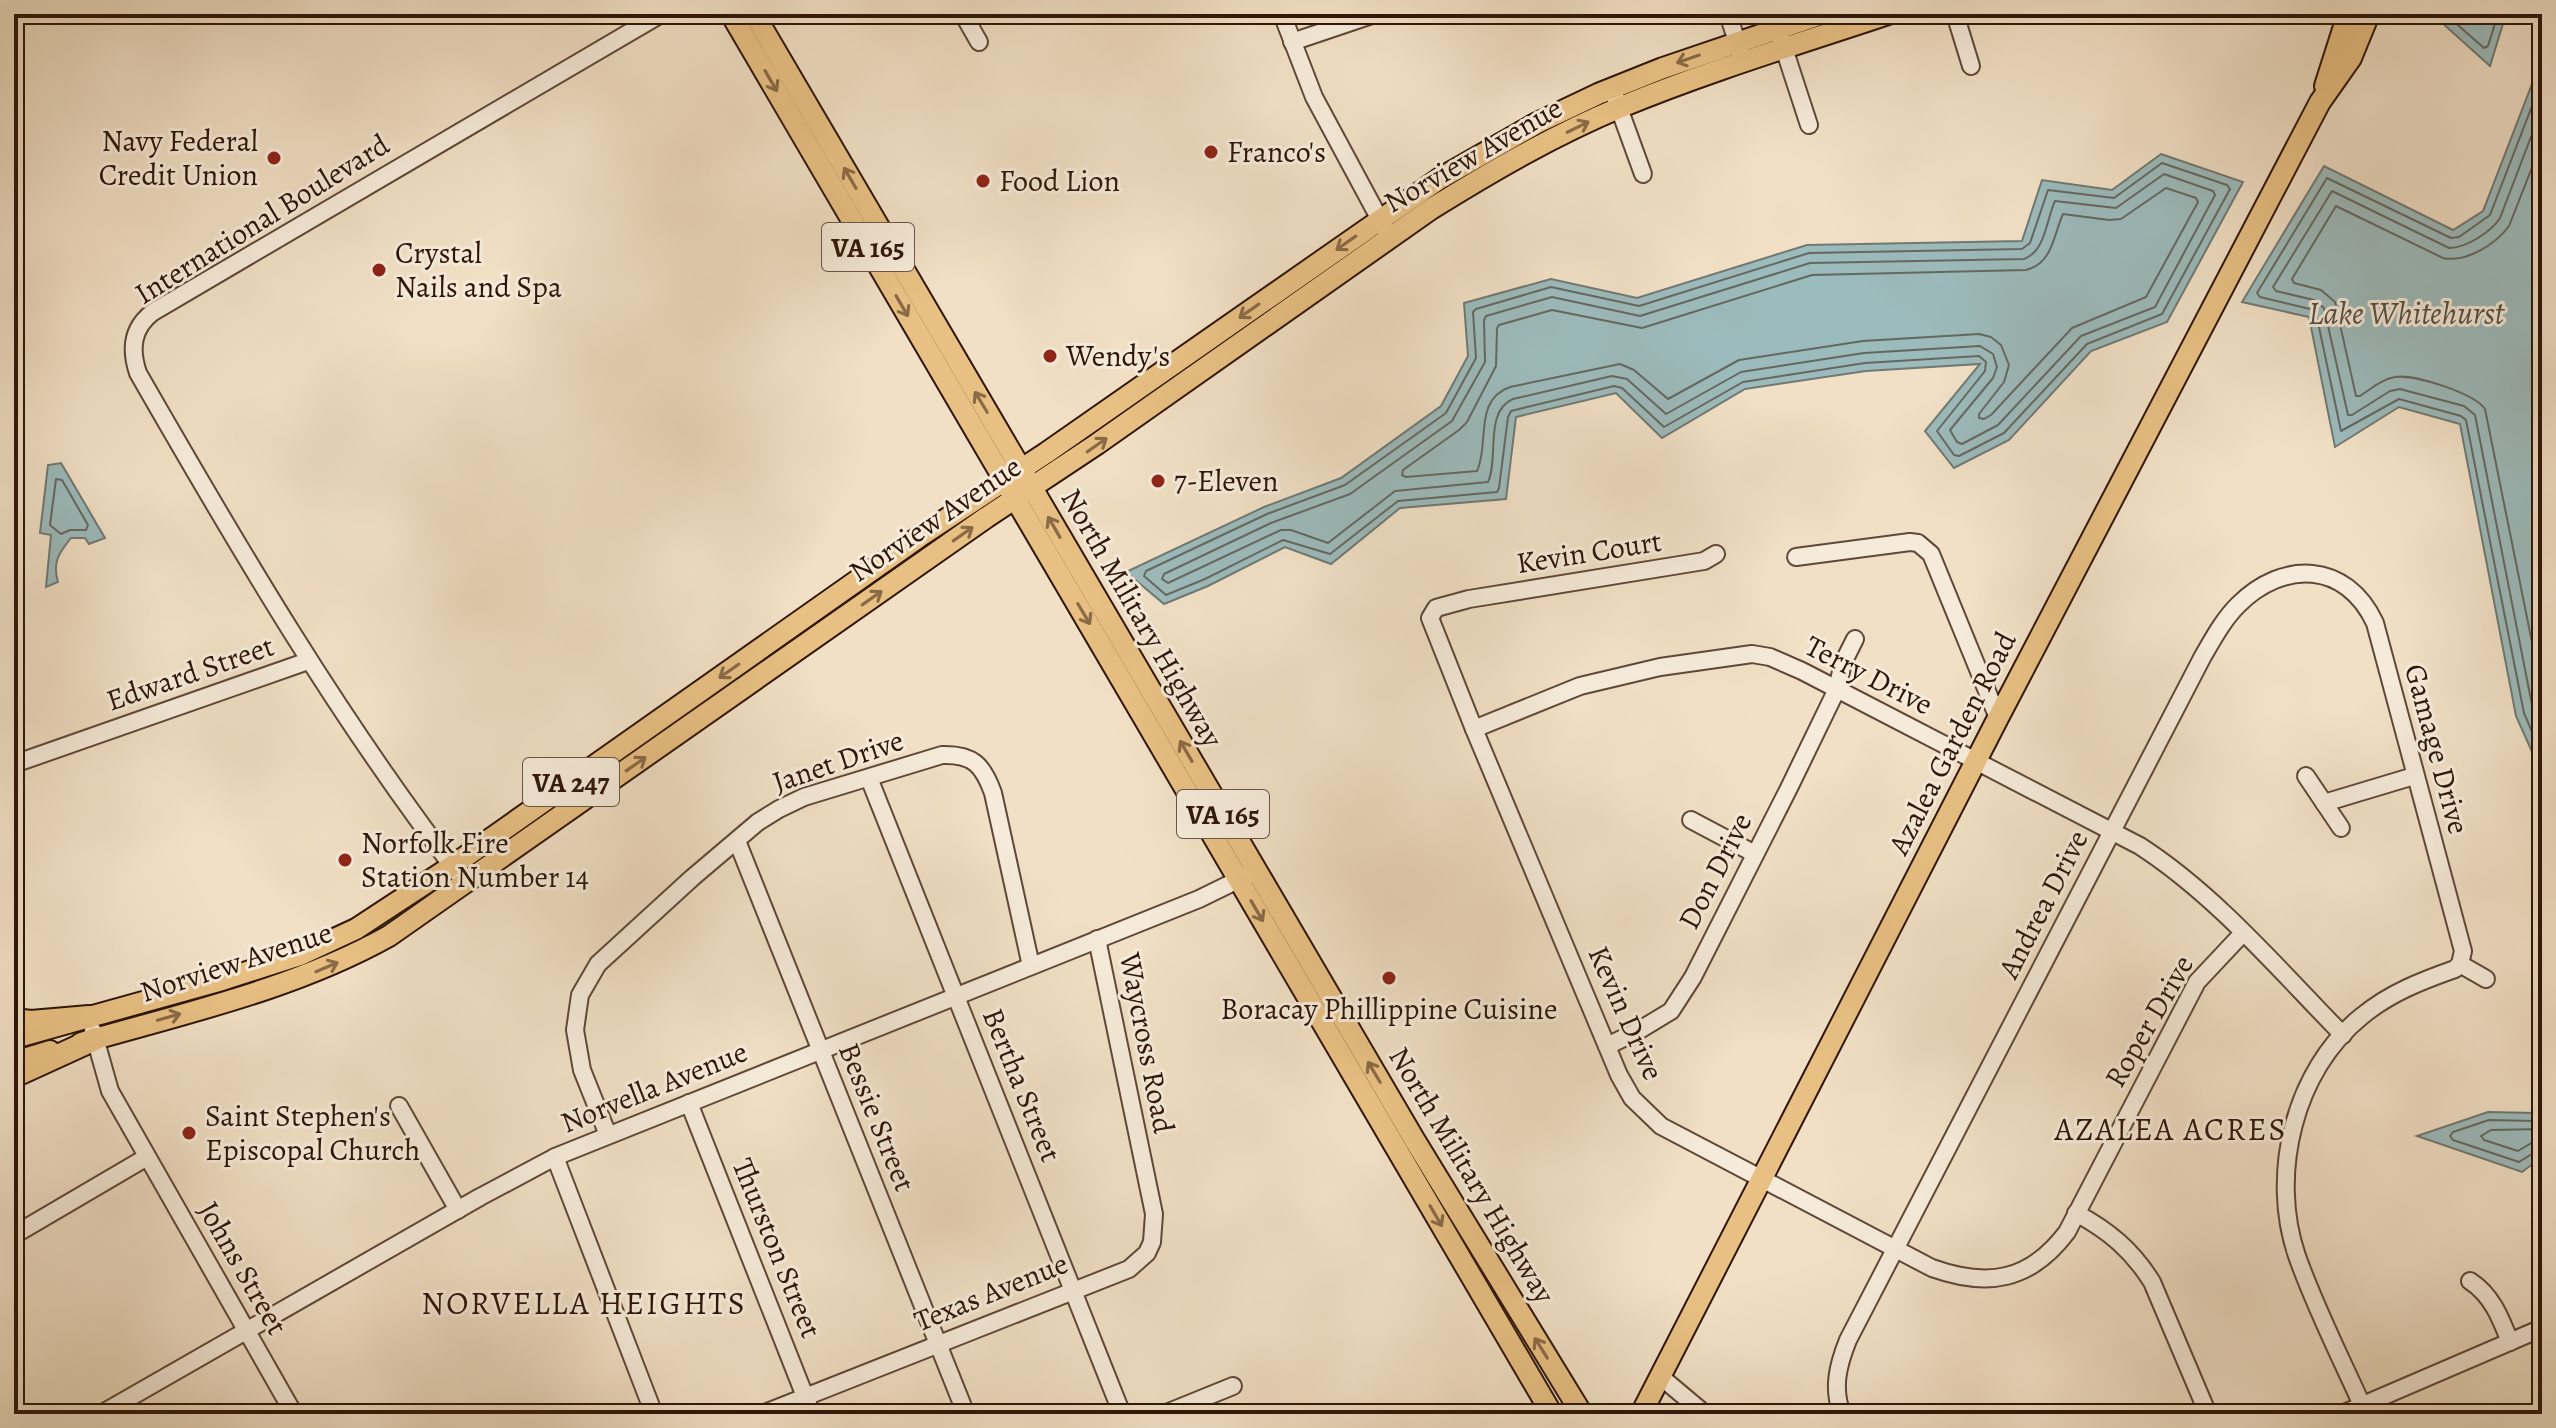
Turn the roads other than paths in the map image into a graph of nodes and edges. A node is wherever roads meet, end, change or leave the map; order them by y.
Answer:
1 (661, 14) edge
2 (731, 14) edge
3 (754, 14) edge
4 (963, 14) edge
5 (1282, 14) edge
6 (1375, 14) edge
7 (1728, 14) edge
8 (1822, 14) edge
9 (1888, 14) edge
10 (1955, 14) edge
11 (2348, 14) edge
12 (2369, 14) edge
13 (1781, 39) junction
14 (979, 42) dead end
15 (1292, 42) junction
16 (1741, 52) junction
17 (1971, 66) dead end
18 (1612, 88) junction
19 (2320, 102) junction
20 (1619, 108) junction
21 (1809, 125) dead end
22 (1643, 174) dead end
23 (1379, 219) junction
24 (1390, 237) junction
25 (1013, 474) junction
26 (1024, 494) junction
27 (1716, 554) dead end
28 (1796, 557) dead end
29 (2320, 574) joint
30 (1469, 599) joint
31 (1855, 639) dead end
32 (308, 661) junction
33 (1837, 689) junction
34 (1998, 718) junction
35 (1474, 729) junction
36 (1976, 761) junction
37 (14, 764) edge
38 (2306, 776) dead end
39 (2414, 776) junction
40 (869, 778) junction
41 (2324, 803) junction
42 (1691, 820) dead end
43 (2341, 828) dead end
44 (2112, 831) junction
45 (737, 841) junction
46 (1755, 854) junction
47 (452, 866) junction
48 (1247, 875) junction
49 (466, 884) junction
50 (2243, 933) junction
51 (1097, 939) junction
52 (2460, 964) junction
53 (1031, 966) junction
54 (2486, 979) dead end
55 (956, 996) junction
56 (14, 1020) edge
57 (92, 1028) junction
58 (2343, 1035) junction
59 (14, 1038) edge
60 (1607, 1046) junction
61 (820, 1050) junction
62 (14, 1062) edge
63 (14, 1076) edge
64 (689, 1103) junction
65 (399, 1106) dead end
66 (608, 1135) junction
67 (147, 1157) junction
68 (555, 1157) junction
69 (1142, 1158) joint
70 (1760, 1180) junction
71 (458, 1210) junction
72 (2076, 1213) junction
73 (14, 1235) edge
74 (1895, 1249) junction
75 (1992, 1279) joint
76 (2470, 1281) dead end
77 (1073, 1289) junction
78 (2542, 1328) edge
79 (247, 1331) junction
80 (2510, 1342) junction
81 (938, 1343) junction
82 (1661, 1377) junction
83 (1233, 1386) dead end
84 (805, 1396) junction
85 (2364, 1410) edge
86 (101, 1414) edge
87 (294, 1414) edge
88 (654, 1414) edge
89 (762, 1414) edge
90 (812, 1414) edge
91 (966, 1414) edge
92 (1122, 1414) edge
93 (1164, 1414) edge
94 (1552, 1414) edge
95 (1582, 1414) edge
96 (1641, 1414) edge
97 (1705, 1414) edge
98 (1842, 1414) edge
99 (2208, 1414) edge
100 (2342, 1414) edge

1 - 32 street, International Boulevard
2 -> 25 main road, North Military Highway / VA 165
25 -> 3 main road, North Military Highway / VA 165
4 - 14 street
5 - 15 street
6 - 15 street
7 - 16 street
8 - 13 main road, Norview Avenue
9 - 13 main road, Norview Avenue
10 - 17 street
11 - 19 main road, Azalea Garden Road
12 - 19 main road, Azalea Garden Road
13 - 16 main road, Norview Avenue
13 - 21 street
15 - 23 street
16 -> 18 main road, Norview Avenue
16 - 20 main road, Norview Avenue
18 - 20 street
18 - 23 main road, Norview Avenue
19 - 34 main road, Azalea Garden Road
20 - 22 street
24 -> 20 main road, Norview Avenue
23 - 24 street
23 -> 25 main road, Norview Avenue
26 -> 24 main road, Norview Avenue
25 - 26 main road, North Military Highway / VA 165
25 -> 47 main road, Norview Avenue / VA 247
26 - 48 main road, North Military Highway / VA 165
49 -> 26 main road, Norview Avenue / VA 247
27 - 30 street, Kevin Court
28 - 34 street
29 - 39 street, Gamage Drive
29 - 44 street, Andrea Drive
30 - 35 street, Kevin Drive
31 - 33 street, Don Drive
32 - 37 street, Edward Street
32 - 47 street, Edward Street
33 - 35 street, Terry Drive
33 - 36 street, Terry Drive
33 - 46 street, Don Drive
34 - 36 main road, Azalea Garden Road
35 - 60 street, Kevin Drive
36 - 44 street, Terry Drive
36 - 70 main road, Azalea Garden Road
38 - 41 street
39 - 41 street
39 - 52 street, Gamage Drive
40 - 45 street, Janet Drive
40 - 53 street, Janet Drive
40 - 55 street, Bertha Street
41 - 43 street
42 - 46 street
44 - 50 street, Terry Drive
44 - 74 street, Andrea Drive
45 - 61 street, Bessie Street
45 - 66 street, Janet Drive
46 - 60 street, Don Drive
47 - 49 street, Edward Street
47 - 57 main road, Norview Avenue / VA 247
48 - 51 street, Norvella Avenue
48 -> 94 main road, North Military Highway / VA 165
95 -> 48 main road, North Military Highway / VA 165
57 -> 49 main road, Norview Avenue / VA 247
50 - 58 street, Terry Drive
50 - 72 street, Roper Drive
51 - 53 street, Norvella Avenue
51 - 69 street, Waycross Road
52 - 54 street
52 - 58 street
53 - 55 street, Norvella Avenue
55 - 61 street, Norvella Avenue
55 - 77 street, Bertha Street
56 - 57 highway
57 - 59 main road, Norview Avenue / VA 247
57 - 62 main road, Norview Avenue / VA 247
57 - 63 highway
57 - 67 street, Johns Street
58 - 85 street
60 - 70 street, Kevin Drive
61 - 64 street, Norvella Avenue
61 - 81 street, Bessie Street
64 - 66 street, Norvella Avenue
64 - 84 street, Thurston Street
65 - 71 street
66 - 68 street, Norvella Avenue
67 - 73 street
67 - 79 street, Johns Street
68 - 71 street, Norvella Avenue
68 - 88 street
69 - 77 street, Texas Avenue
70 - 74 street, Kevin Drive
70 - 82 main road, Azalea Garden Road
71 - 79 street, Norvella Avenue
72 - 75 street, Roper Drive
72 - 99 street
74 - 75 street, Kevin Drive
74 - 98 street, Andrea Drive
76 - 80 street
77 - 81 street, Texas Avenue
77 - 92 street, Bertha Street
78 - 80 street
79 - 86 street, Norvella Avenue
79 - 87 street, Johns Street
80 - 85 street
81 - 84 street, Texas Avenue
81 - 91 street, Bessie Street
82 - 96 main road, Azalea Garden Road
82 - 97 street
83 - 93 street
84 - 89 street, Texas Avenue
84 - 90 street, Thurston Street
85 - 100 street

